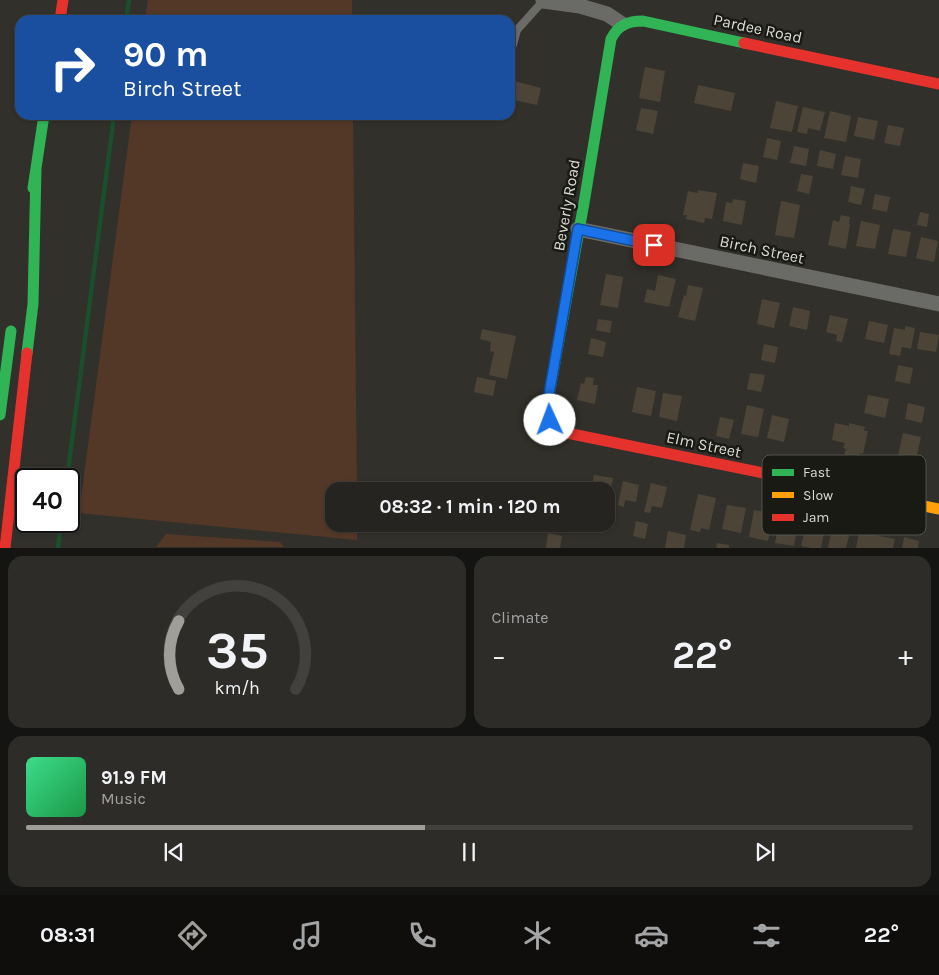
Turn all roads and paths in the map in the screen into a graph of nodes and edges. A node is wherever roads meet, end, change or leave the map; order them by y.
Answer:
1 (63, 0) edge
2 (543, 1) edge
3 (61, 15) edge
4 (622, 24) junction
5 (515, 35) edge
6 (939, 84) edge
7 (43, 120) edge
8 (36, 170) junction
9 (578, 229) junction
10 (22, 256) dead end
11 (939, 304) edge
12 (13, 322) dead end
13 (0, 415) edge
14 (553, 424) joint
15 (762, 473) edge
16 (926, 506) edge
17 (939, 509) edge
18 (5, 548) edge

1 - 3 main road
2 - 4 street
2 - 5 lane
4 - 6 main road, Pardee Road
4 - 9 main road, Beverly Road
7 - 8 main road
8 - 10 main road
8 - 18 main road
9 - 11 street, Birch Street
9 - 14 main road, Beverly Road
12 - 13 main road
14 - 15 main road, Elm Street
16 - 17 main road, Elm Street

